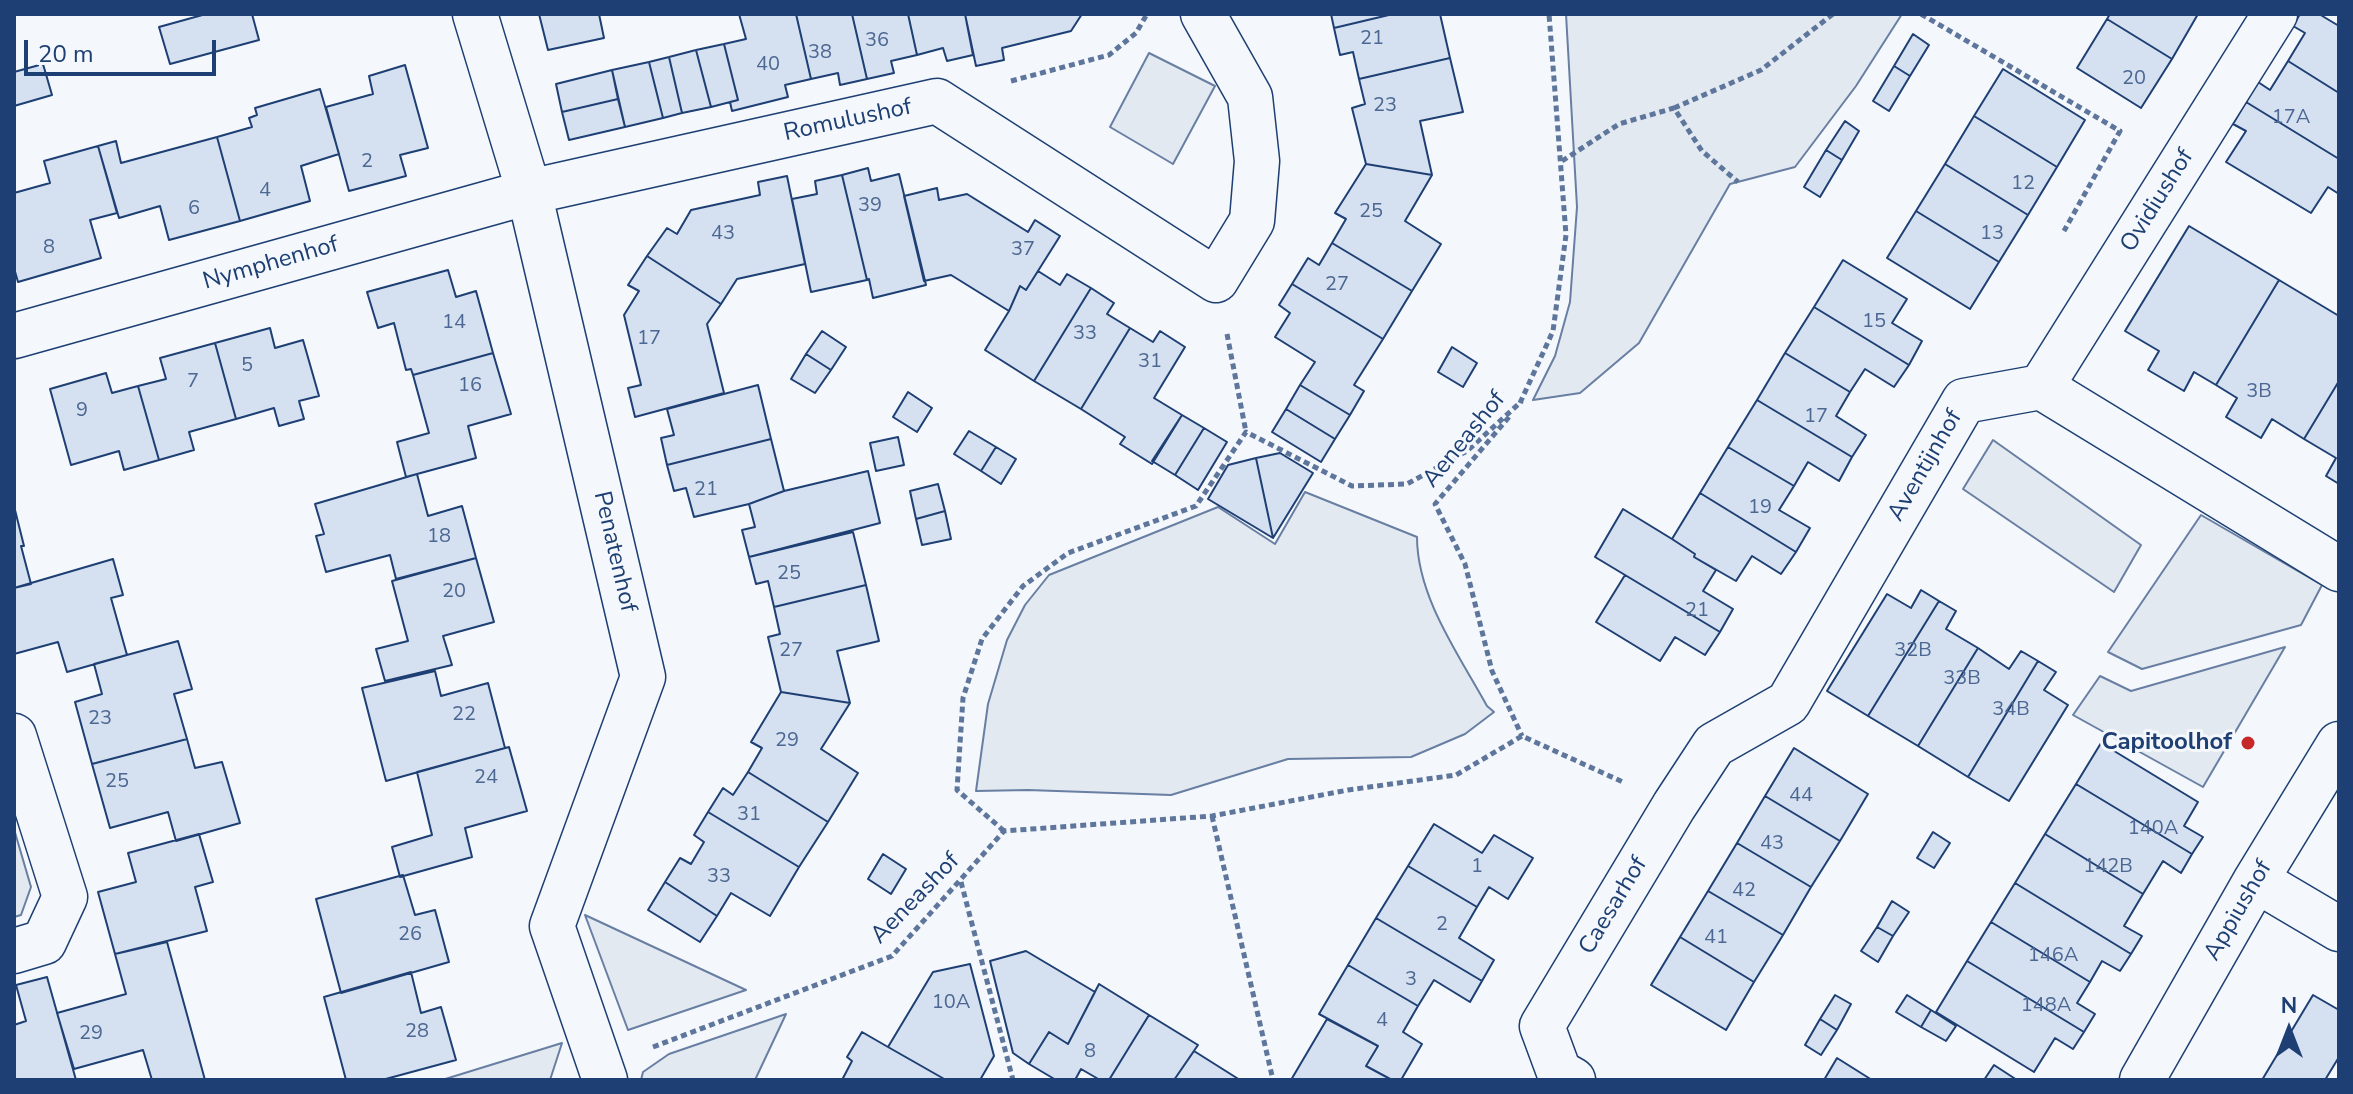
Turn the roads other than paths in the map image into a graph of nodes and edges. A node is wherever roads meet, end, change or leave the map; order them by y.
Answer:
1 (475, 14) edge
2 (1203, 14) edge
3 (2275, 14) edge
4 (529, 192) junction
5 (14, 336) edge
6 (2041, 387) junction
7 (2339, 569) edge
8 (14, 736) edge
9 (2339, 744) edge
10 (1714, 745) joint
11 (2256, 880) junction
12 (2339, 929) edge
13 (14, 951) edge
14 (1556, 1077) edge
15 (605, 1080) edge
16 (2142, 1080) edge

1 - 4 street, Penatenhof
2 - 4 street, Romulushof
3 - 6 street, Ovidiushof
4 - 5 street, Nymphenhof
4 - 15 street, Penatenhof
6 - 7 street
6 - 10 street, Aventijnhof
8 - 13 street
9 - 11 street, Appiushof
10 - 14 street, Caesarhof
11 - 12 street
11 - 16 street, Appiushof

